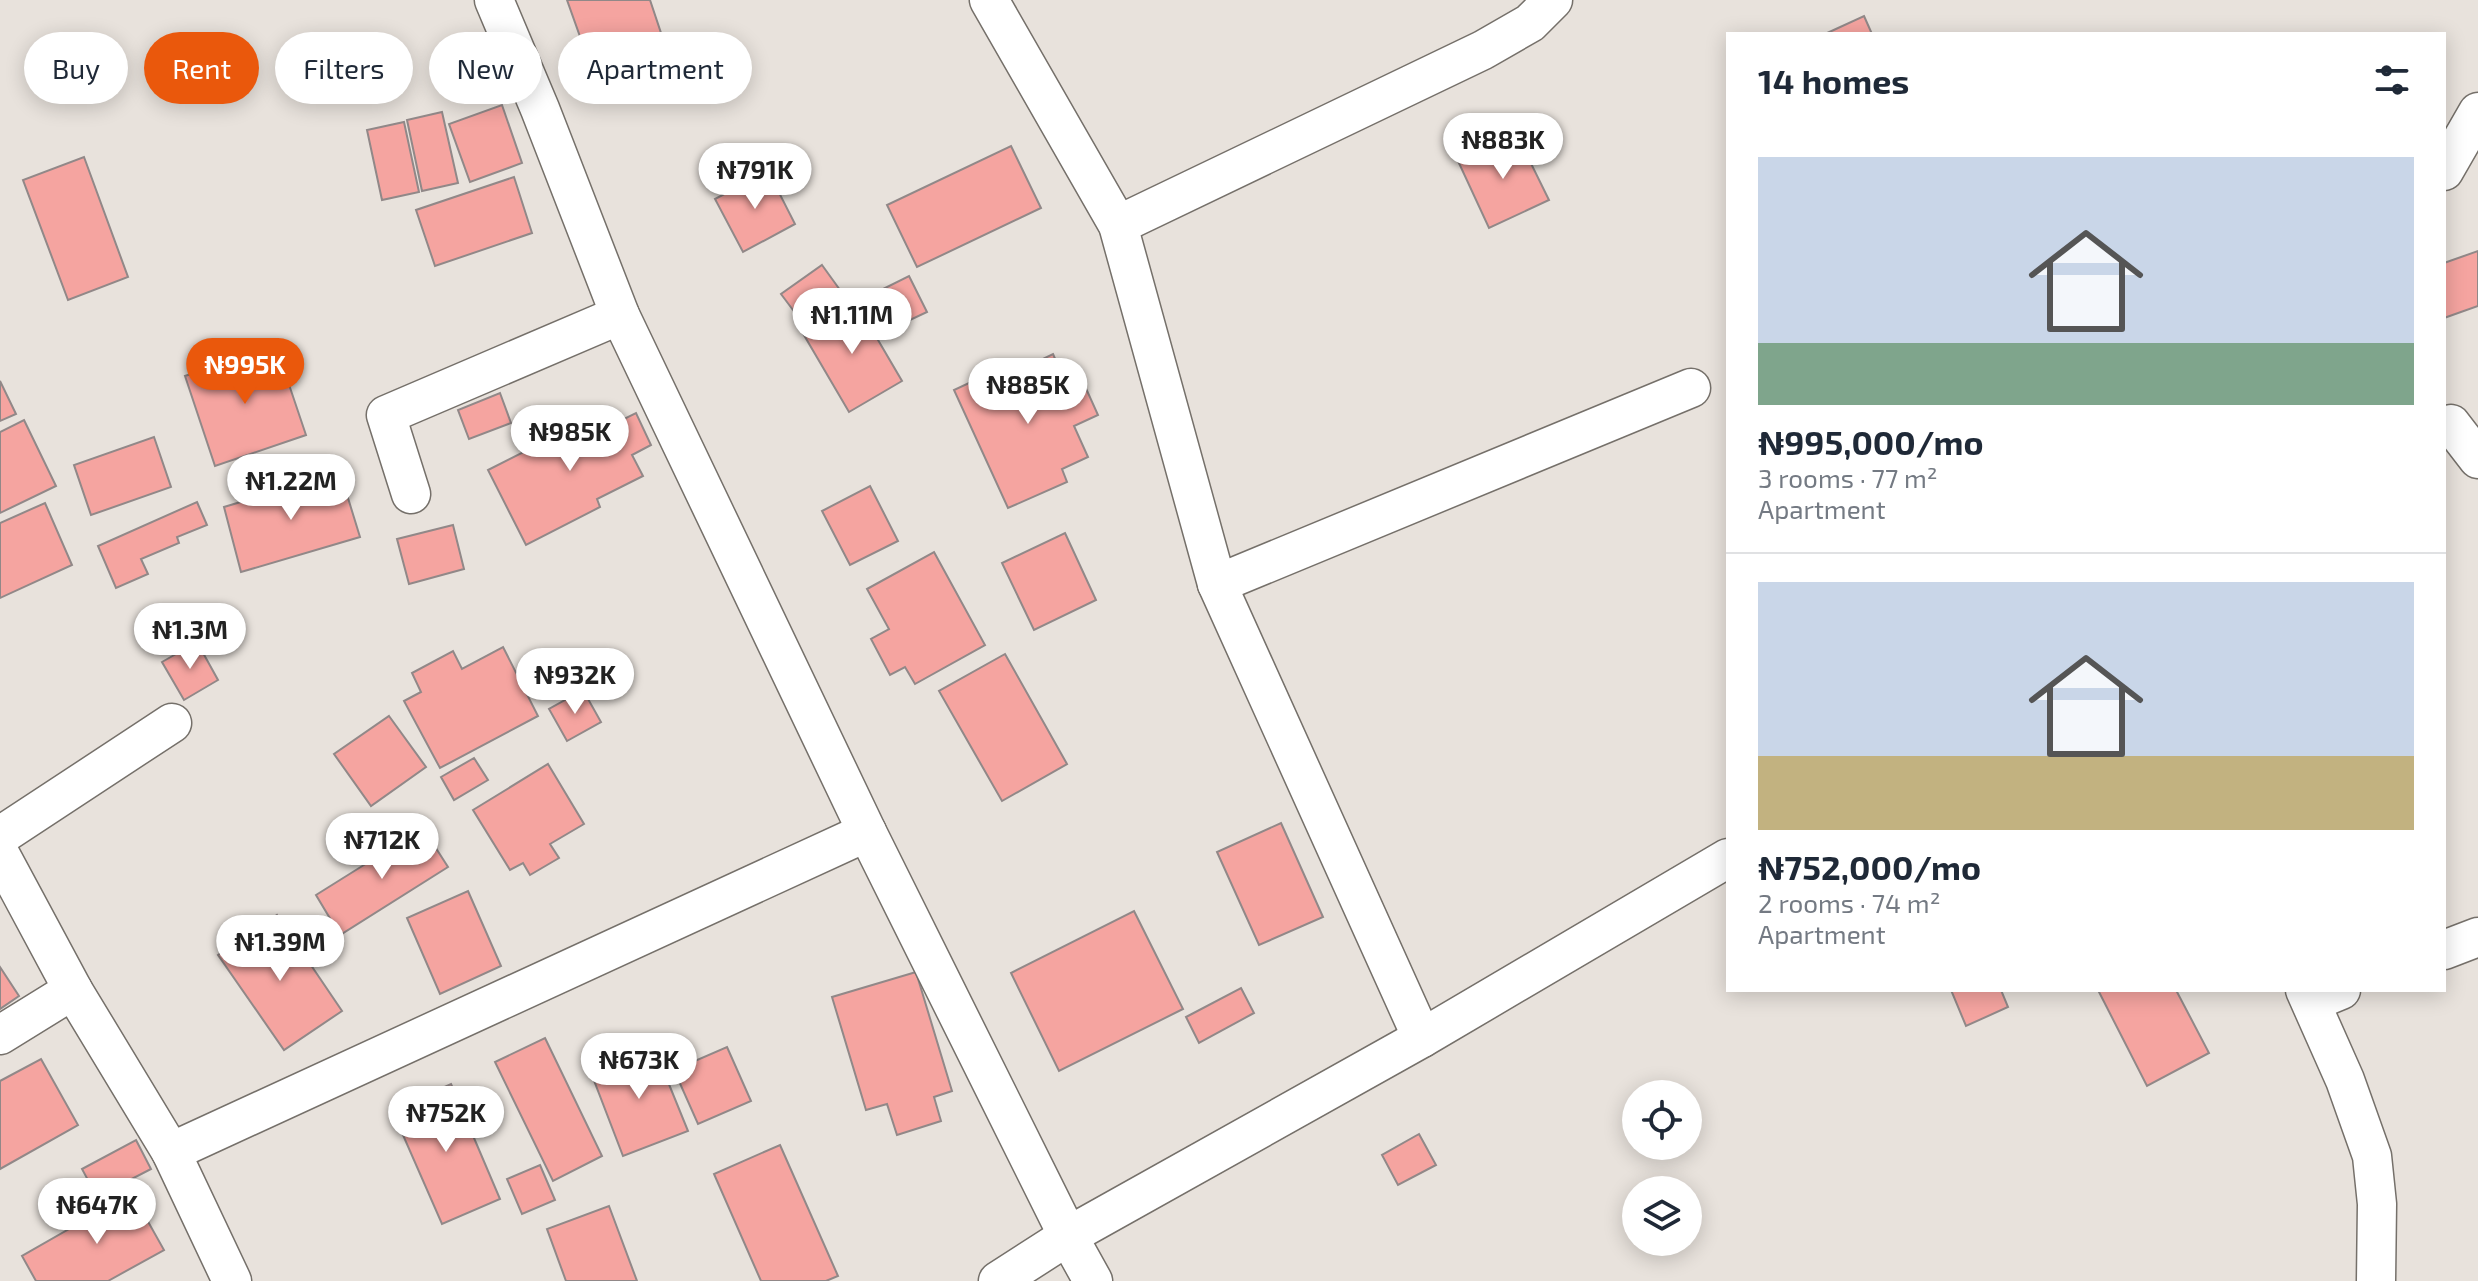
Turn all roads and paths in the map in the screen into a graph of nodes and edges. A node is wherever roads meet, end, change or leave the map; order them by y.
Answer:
1 (494, 0) edge
2 (989, 0) edge
3 (1553, 0) edge
4 (2478, 112) edge
5 (2446, 168) edge
6 (1118, 225) junction
7 (620, 315) junction
8 (1691, 388) dead end
9 (2458, 421) edge
10 (2478, 459) edge
11 (411, 494) dead end
12 (1217, 584) junction
13 (172, 723) dead end
14 (867, 832) junction
15 (0, 836) edge
16 (0, 854) edge
17 (1726, 859) edge
18 (2478, 937) edge
19 (2446, 949) edge
20 (73, 990) junction
21 (2319, 994) edge
22 (0, 1035) edge
23 (1422, 1038) junction
24 (171, 1152) junction
25 (1068, 1236) junction
26 (232, 1281) edge
27 (998, 1281) edge
28 (1093, 1281) edge
29 (2376, 1281) edge

1 - 7 street
2 - 6 street
3 - 6 street
4 - 5 street
6 - 12 street
7 - 11 street
7 - 14 street
8 - 12 street
9 - 10 street
12 - 23 street
13 - 15 street
14 - 24 street
14 - 25 street
16 - 20 street
17 - 23 street
18 - 19 street
20 - 22 street
20 - 24 street
21 - 29 street
23 - 25 street
24 - 26 street
25 - 27 street
25 - 28 street

